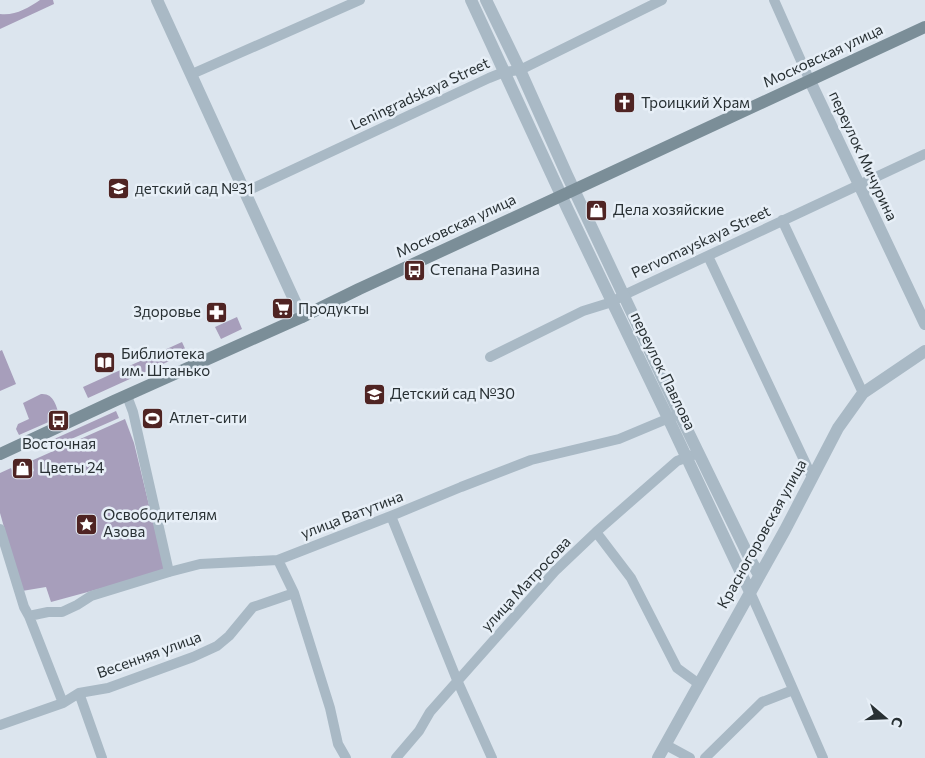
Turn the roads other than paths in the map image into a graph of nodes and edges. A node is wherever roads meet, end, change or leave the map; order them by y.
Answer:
1 (157, 0) edge
2 (360, 0) edge
3 (471, 0) edge
4 (486, 0) edge
5 (662, 0) edge
6 (774, 0) edge
7 (925, 27) edge
8 (520, 70) junction
9 (504, 72) junction
10 (192, 74) junction
11 (810, 80) junction
12 (925, 154) edge
13 (859, 186) junction
14 (575, 190) junction
15 (245, 192) junction
16 (561, 196) junction
17 (782, 220) junction
18 (708, 256) junction
19 (624, 295) junction
20 (612, 302) junction
21 (302, 317) junction
22 (925, 324) edge
23 (925, 351) edge
24 (490, 356) dead end
25 (862, 393) junction
26 (127, 396) junction
27 (674, 416) junction
28 (698, 452) junction
29 (0, 454) edge
30 (687, 458) junction
31 (812, 477) junction
32 (392, 516) junction
33 (0, 529) edge
34 (596, 532) junction
35 (278, 560) junction
36 (169, 572) junction
37 (759, 575) junction
38 (750, 592) junction
39 (294, 593) junction
40 (29, 616) junction
41 (457, 680) junction
42 (699, 684) junction
43 (793, 690) junction
44 (79, 693) junction
45 (63, 703) junction
46 (0, 725) edge
47 (666, 745) junction
48 (102, 758) edge
49 (346, 758) edge
50 (396, 758) edge
51 (492, 758) edge
52 (658, 758) edge
53 (690, 758) edge
54 (705, 758) edge
55 (823, 758) edge

1 - 10 street
2 - 10 street
3 - 9 street, переулок Павлова
4 - 8 street, переулок Павлова
5 - 8 street, Leningradskaya Street
6 - 11 street, переулок Мичурина
7 - 11 main road, Московская улица
8 - 9 street, Leningradskaya Street
8 - 14 street, переулок Павлова
9 - 15 street, Leningradskaya Street
9 - 16 street, переулок Павлова
10 - 15 street
11 - 13 street, переулок Мичурина
11 - 14 main road, Московская улица
12 - 13 street, Pervomayskaya Street
13 - 17 street, Pervomayskaya Street
13 - 22 street, переулок Мичурина
14 - 16 main road, Московская улица
14 - 19 street, переулок Павлова
15 - 21 street
16 - 20 street, переулок Павлова
16 - 21 main road, Московская улица
17 - 18 street, Pervomayskaya Street
17 - 25 street
18 - 19 street, Pervomayskaya Street
18 - 31 street
19 - 20 street, Pervomayskaya Street
19 - 27 street, переулок Павлова
20 - 24 street, Pervomayskaya Street
20 - 27 street, переулок Павлова
21 - 26 main road, Московская улица
23 - 25 street, Красногоровская улица
25 - 31 street, Красногоровская улица
26 - 29 main road, Московская улица
26 - 36 street
27 - 28 street, переулок Павлова
27 - 30 street, переулок Павлова
27 - 32 street, улица Ватутина
28 - 30 street, улица Матросова
28 - 37 street, переулок Павлова
30 - 34 street, улица Матросова
30 - 38 street, переулок Павлова
31 - 37 street, Красногоровская улица
32 - 35 street, улица Ватутина
32 - 41 street
33 - 40 street
34 - 41 street, улица Матросова
34 - 42 street
35 - 36 street, улица Ватутина
35 - 39 street
36 - 40 street, улица Ватутина
37 - 38 street, Красногоровская улица
38 - 42 street, Красногоровская улица
38 - 43 street, переулок Павлова
39 - 44 street, Весенняя улица
39 - 49 street
40 - 45 street
41 - 50 street, улица Матросова
41 - 51 street
42 - 47 street, Красногоровская улица
43 - 54 street
43 - 55 street, переулок Павлова
44 - 45 street, Весенняя улица
44 - 48 street
45 - 46 street, Весенняя улица
47 - 52 street, Красногоровская улица
47 - 53 street

